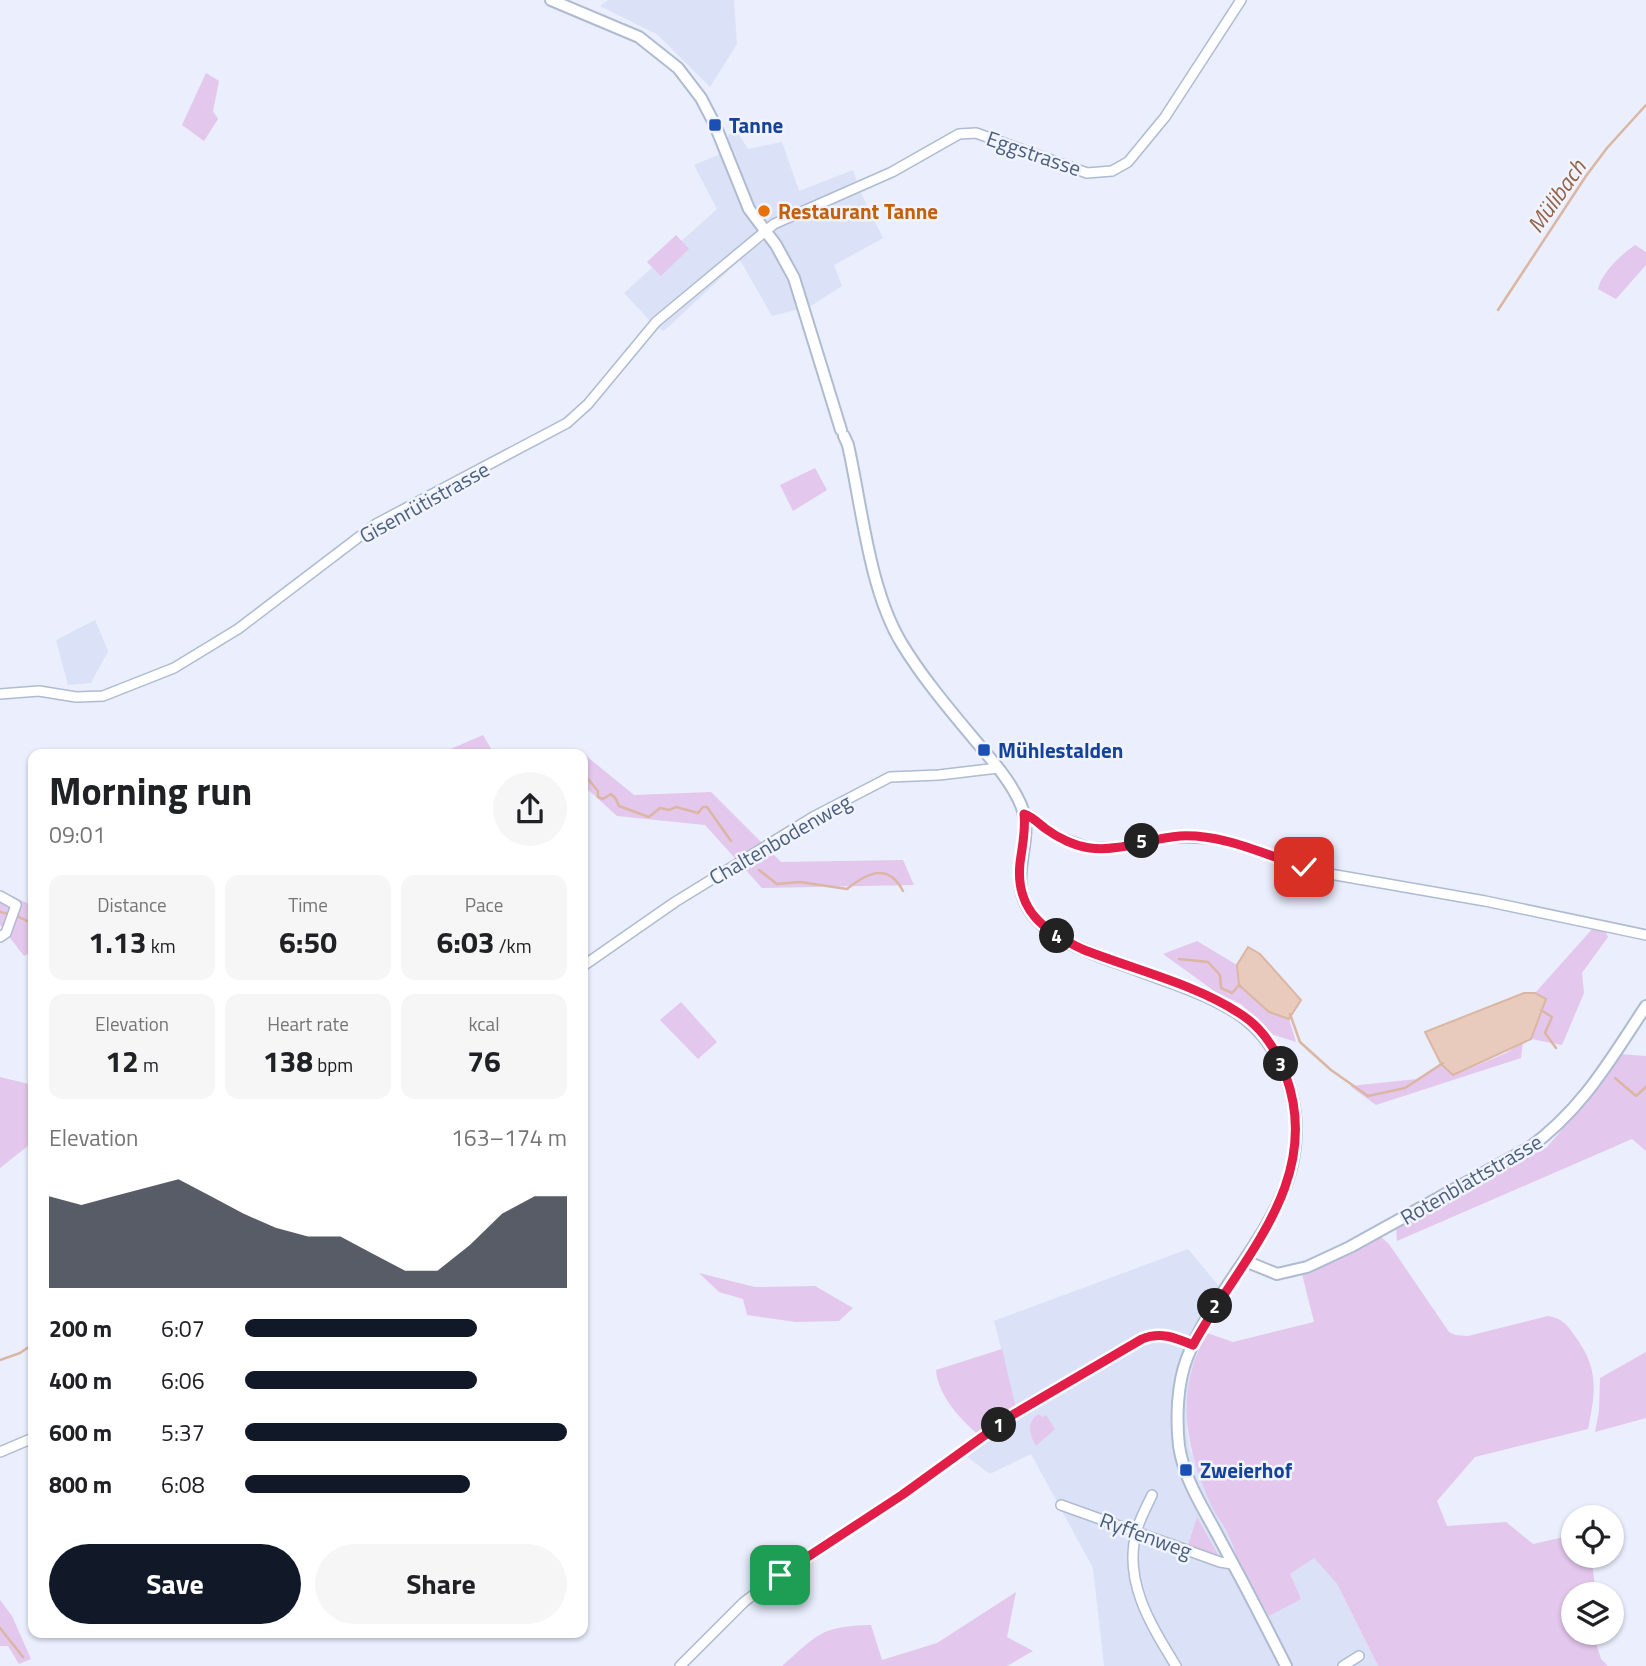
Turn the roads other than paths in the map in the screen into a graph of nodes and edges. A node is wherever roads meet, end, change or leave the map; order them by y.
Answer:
1 (551, 0) edge
2 (1241, 0) edge
3 (764, 231) junction
4 (0, 694) edge
5 (999, 768) junction
6 (1024, 814) junction
7 (0, 896) edge
8 (3, 935) edge
9 (1646, 935) edge
10 (588, 962) edge
11 (1646, 1006) edge
12 (1245, 1261) junction
13 (1193, 1345) junction
14 (28, 1440) edge
15 (0, 1452) edge
16 (1152, 1495) dead end
17 (1060, 1505) dead end
18 (1136, 1531) junction
19 (1232, 1564) junction
20 (1359, 1656) dead end
21 (1282, 1665) edge
22 (680, 1666) edge
23 (1176, 1666) edge
24 (1343, 1666) edge

1 - 3 street
2 - 3 street, Eggstrasse
3 - 4 street, Gisenrütistrasse
3 - 5 street
5 - 6 street
5 - 10 street, Chaltenbodenweg
6 - 9 street
6 - 12 street
7 - 8 street
11 - 12 street, Rotenblattstrasse
12 - 13 street
13 - 19 street
13 - 22 street
14 - 15 street
16 - 18 street
17 - 18 street, Ryffenweg
18 - 19 street, Ryffenweg
18 - 23 street
19 - 21 street
20 - 24 street

